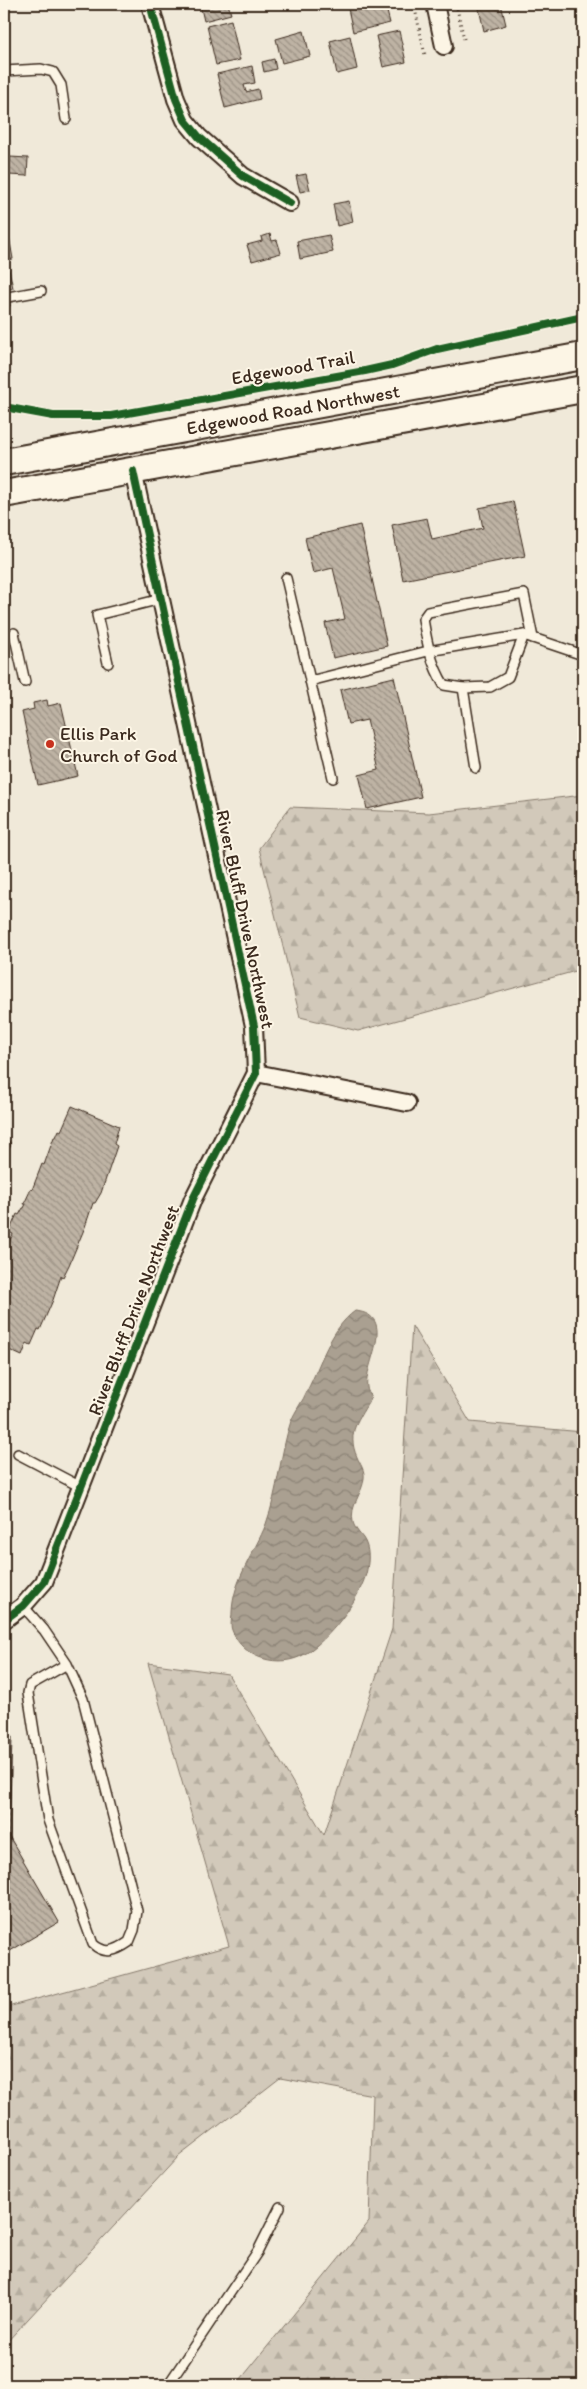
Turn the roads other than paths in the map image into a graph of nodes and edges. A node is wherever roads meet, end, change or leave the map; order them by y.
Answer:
1 (150, 4) edge
2 (435, 4) edge
3 (444, 46) dead end
4 (4, 70) edge
5 (66, 119) dead end
6 (290, 203) dead end
7 (41, 291) dead end
8 (8, 297) dead end
9 (583, 356) edge
10 (583, 389) edge
11 (4, 462) edge
12 (133, 471) junction
13 (4, 494) edge
14 (286, 578) dead end
15 (161, 599) junction
16 (14, 633) dead end
17 (524, 635) junction
18 (533, 638) junction
19 (428, 651) junction
20 (583, 655) edge
21 (108, 663) dead end
22 (310, 680) junction
23 (25, 682) dead end
24 (463, 688) junction
25 (476, 768) dead end
26 (333, 778) dead end
27 (256, 1073) junction
28 (406, 1103) dead end
29 (18, 1454) dead end
30 (81, 1487) junction
31 (23, 1606) junction
32 (4, 1620) edge
33 (67, 1664) junction
34 (280, 2207) dead end
35 (168, 2385) edge

1 - 6 street
2 - 3 street
4 - 5 lane
7 - 8 lane
9 - 11 main road, Edgewood Road Northwest
10 - 12 main road, Edgewood Road Northwest
12 - 13 main road, Edgewood Road Northwest
12 - 15 street, River Bluff Drive Northwest
14 - 22 lane
15 - 21 lane
15 - 27 street, River Bluff Drive Northwest
16 - 23 lane
17 - 18 lane
17 - 19 lane
17 - 24 lane
18 - 19 lane
18 - 20 lane
19 - 22 lane
19 - 24 lane
22 - 26 lane
24 - 25 lane
27 - 28 street
27 - 30 street, River Bluff Drive Northwest
29 - 30 lane
30 - 31 street, River Bluff Drive Northwest
31 - 32 street, River Bluff Drive Northwest
31 - 33 lane
33 - 33 lane
34 - 35 lane

